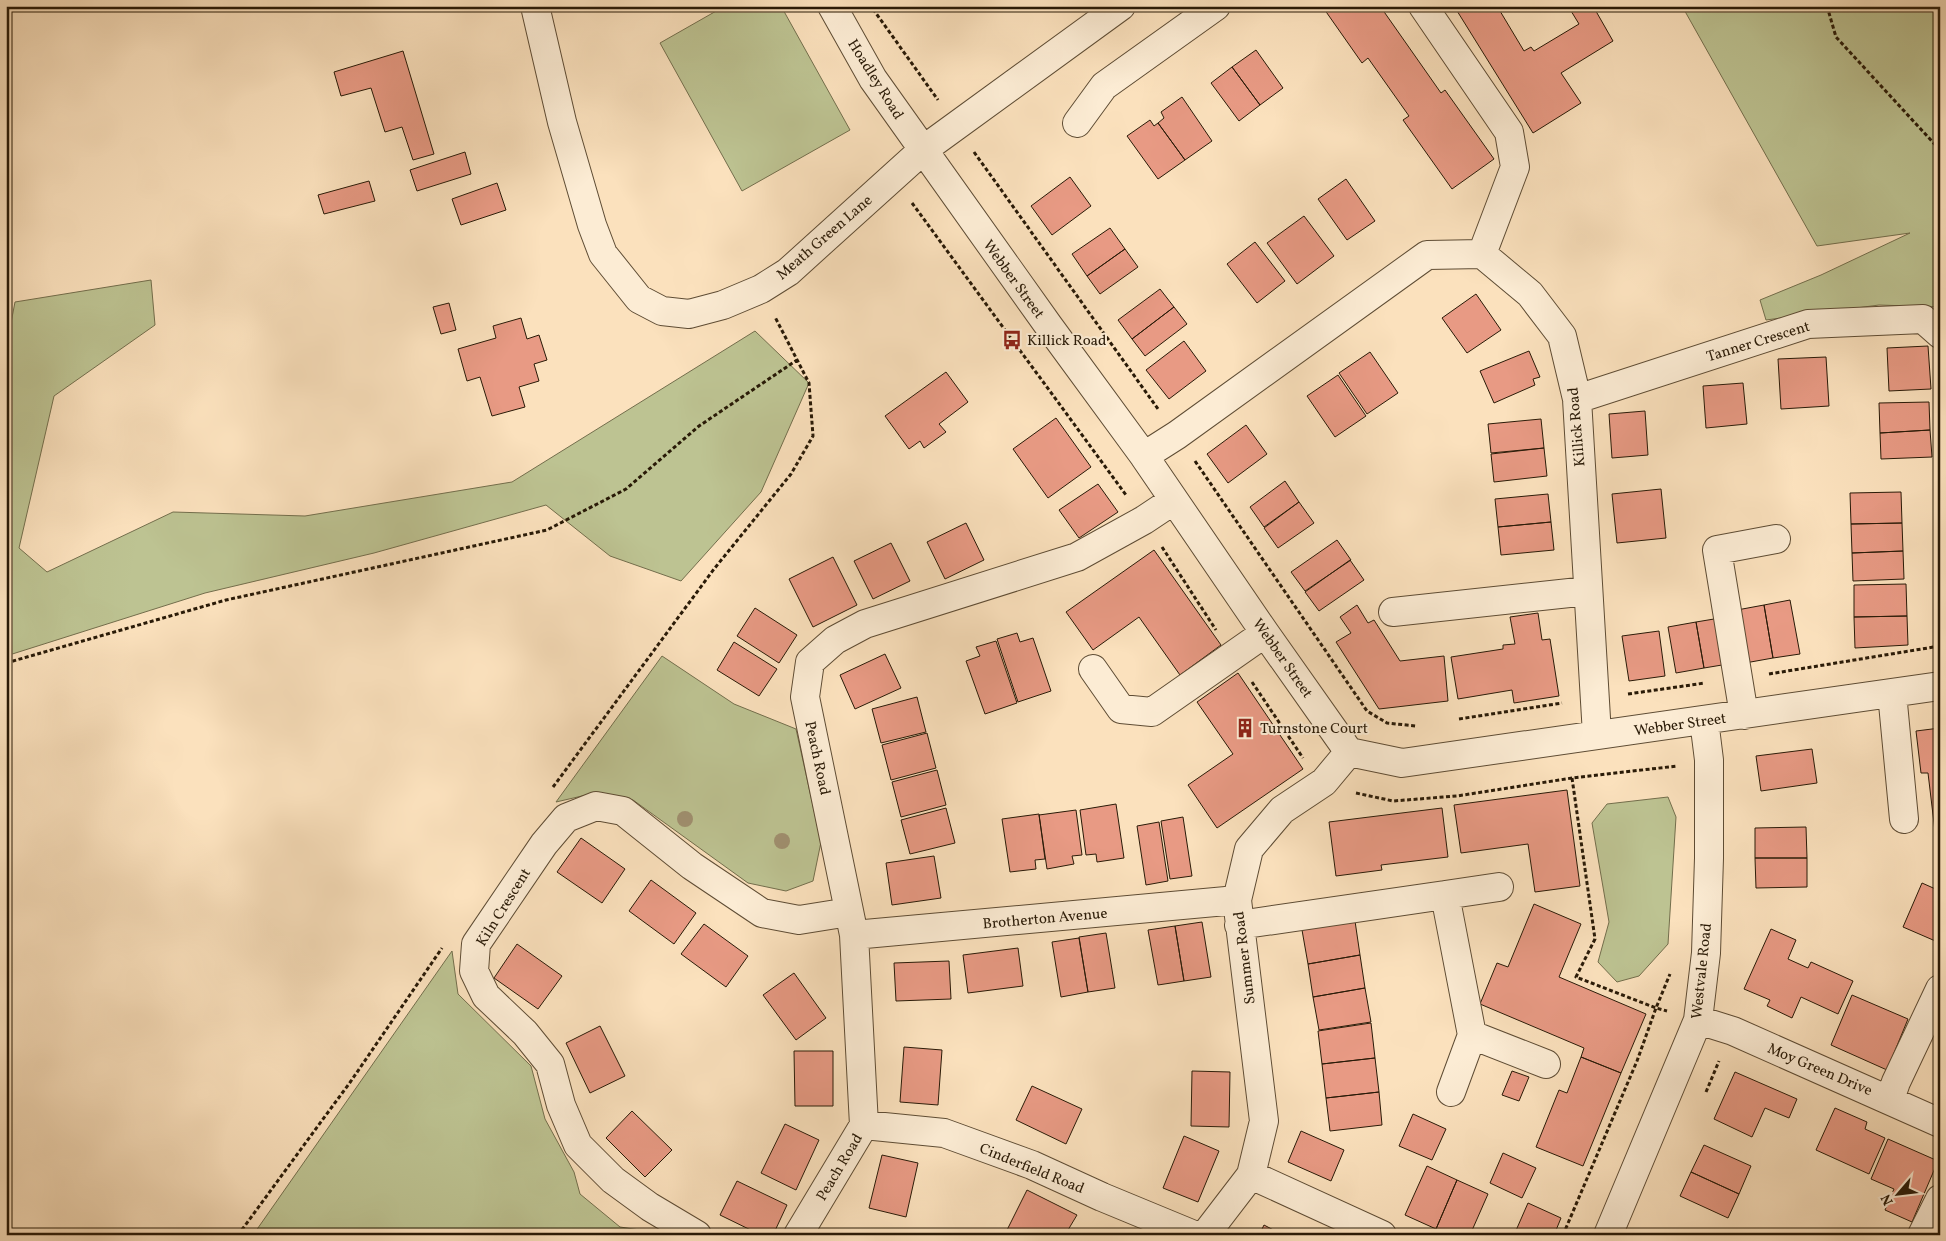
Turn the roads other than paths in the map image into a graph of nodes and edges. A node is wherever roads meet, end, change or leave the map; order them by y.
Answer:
1 (535, 6) edge
2 (832, 6) edge
3 (1120, 6) edge
4 (1216, 6) edge
5 (1423, 6) edge
6 (1077, 123) dead end
7 (923, 150) junction
8 (1482, 254) junction
9 (1940, 334) edge
10 (1577, 400) junction
11 (1144, 456) junction
12 (1174, 500) junction
13 (1776, 539) dead end
14 (1588, 591) junction
15 (1393, 612) dead end
16 (1265, 633) junction
17 (1093, 669) dead end
18 (1940, 686) edge
19 (1892, 694) junction
20 (1744, 715) junction
21 (1704, 720) junction
22 (1597, 735) junction
23 (1349, 752) junction
24 (1904, 819) dead end
25 (1499, 887) dead end
26 (1445, 895) junction
27 (1238, 912) junction
28 (851, 924) junction
29 (1940, 989) edge
30 (1698, 1020) junction
31 (1472, 1035) junction
32 (1546, 1064) dead end
33 (1451, 1092) dead end
34 (1890, 1099) junction
35 (1940, 1123) edge
36 (864, 1125) junction
37 (1250, 1175) junction
38 (1940, 1199) edge
39 (697, 1235) edge
40 (798, 1235) edge
41 (1194, 1235) edge
42 (1205, 1235) edge
43 (1382, 1235) edge
44 (1608, 1235) edge
45 (1922, 1235) edge

1 - 7 street, Meath Green Lane
2 - 7 street, Hoadley Road
3 - 7 street, Meath Green Lane
4 - 6 street
5 - 8 street
7 - 11 street, Webber Street
8 - 10 street, Killick Road
8 - 11 street
9 - 10 street, Tanner Crescent
10 - 14 street, Killick Road
11 - 12 street, Webber Street
12 - 16 street, Webber Street
12 - 28 street, Peach Road
13 - 20 street
14 - 15 street
14 - 22 street, Killick Road
16 - 17 street
16 - 23 street, Webber Street
18 - 19 street, Webber Street
19 - 20 street, Webber Street
19 - 24 street
20 - 21 street, Webber Street
21 - 22 street, Webber Street
21 - 30 street, Westvale Road
22 - 23 street, Webber Street
23 - 27 street, Summer Road
25 - 26 street, Brotherton Avenue
26 - 27 street, Brotherton Avenue
26 - 31 street
27 - 28 street, Brotherton Avenue
27 - 37 street, Summer Road
28 - 36 street, Peach Road
28 - 39 street, Kiln Crescent
29 - 34 street
30 - 34 street, Moy Green Drive
30 - 44 street, Westvale Road
31 - 32 street
31 - 33 street
34 - 35 street, Moy Green Drive
36 - 40 street, Peach Road
36 - 41 street, Cinderfield Road
37 - 42 street
37 - 43 street
38 - 45 street

